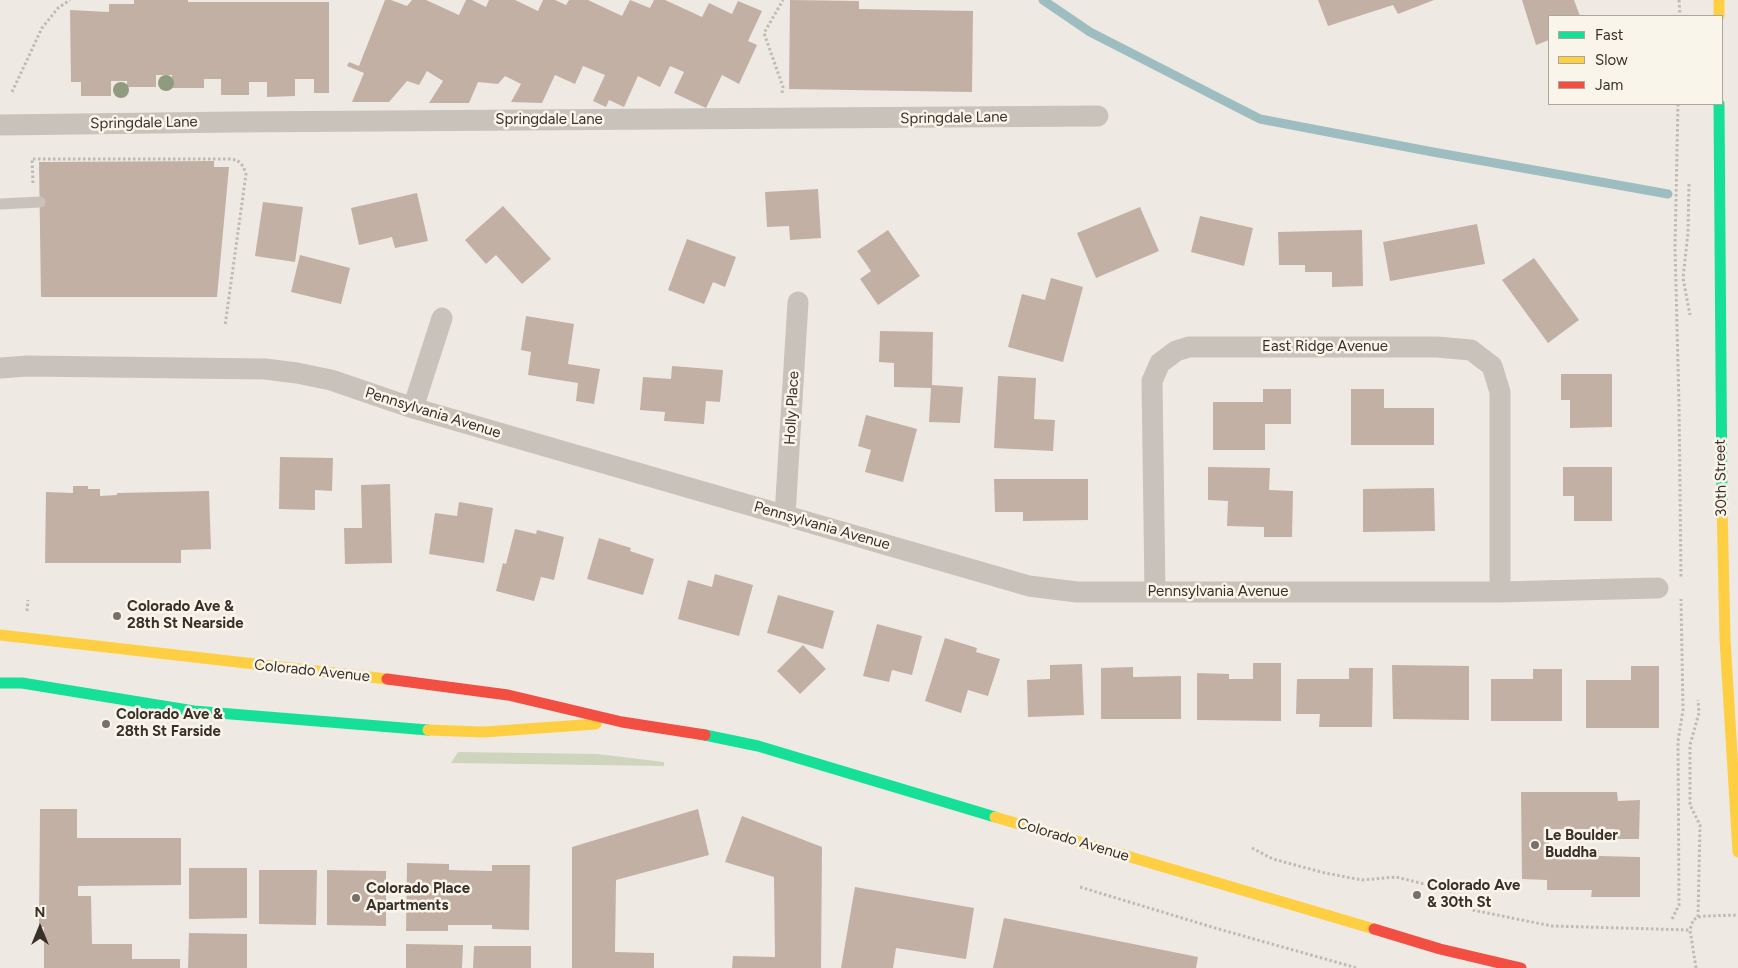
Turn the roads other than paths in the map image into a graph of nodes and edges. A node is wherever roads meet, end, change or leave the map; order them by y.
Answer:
1 (1719, 0) edge
2 (1719, 15) edge
3 (1719, 105) edge
4 (1098, 116) dead end
5 (0, 125) edge
6 (40, 202) dead end
7 (0, 204) edge
8 (798, 302) dead end
9 (442, 318) dead end
10 (0, 368) edge
11 (413, 408) junction
12 (785, 515) junction
13 (1658, 588) dead end
14 (1155, 592) junction
15 (1500, 592) junction
16 (0, 635) edge
17 (0, 683) edge
18 (622, 722) junction
19 (1738, 852) edge
20 (1522, 968) edge

1 - 2 main road
3 - 19 main road, 30th Street
4 - 5 street, Springdale Lane
6 - 7 lane
8 - 12 street, Holly Place
9 - 11 street
10 - 11 street, Pennsylvania Avenue
11 - 12 street, Pennsylvania Avenue
12 - 14 street, Pennsylvania Avenue
13 - 15 street, Pennsylvania Avenue
14 - 15 street, Pennsylvania Avenue
14 - 15 street, East Ridge Avenue
16 - 18 main road, Colorado Avenue
17 - 18 main road, Colorado Avenue
18 - 20 main road, Colorado Avenue

